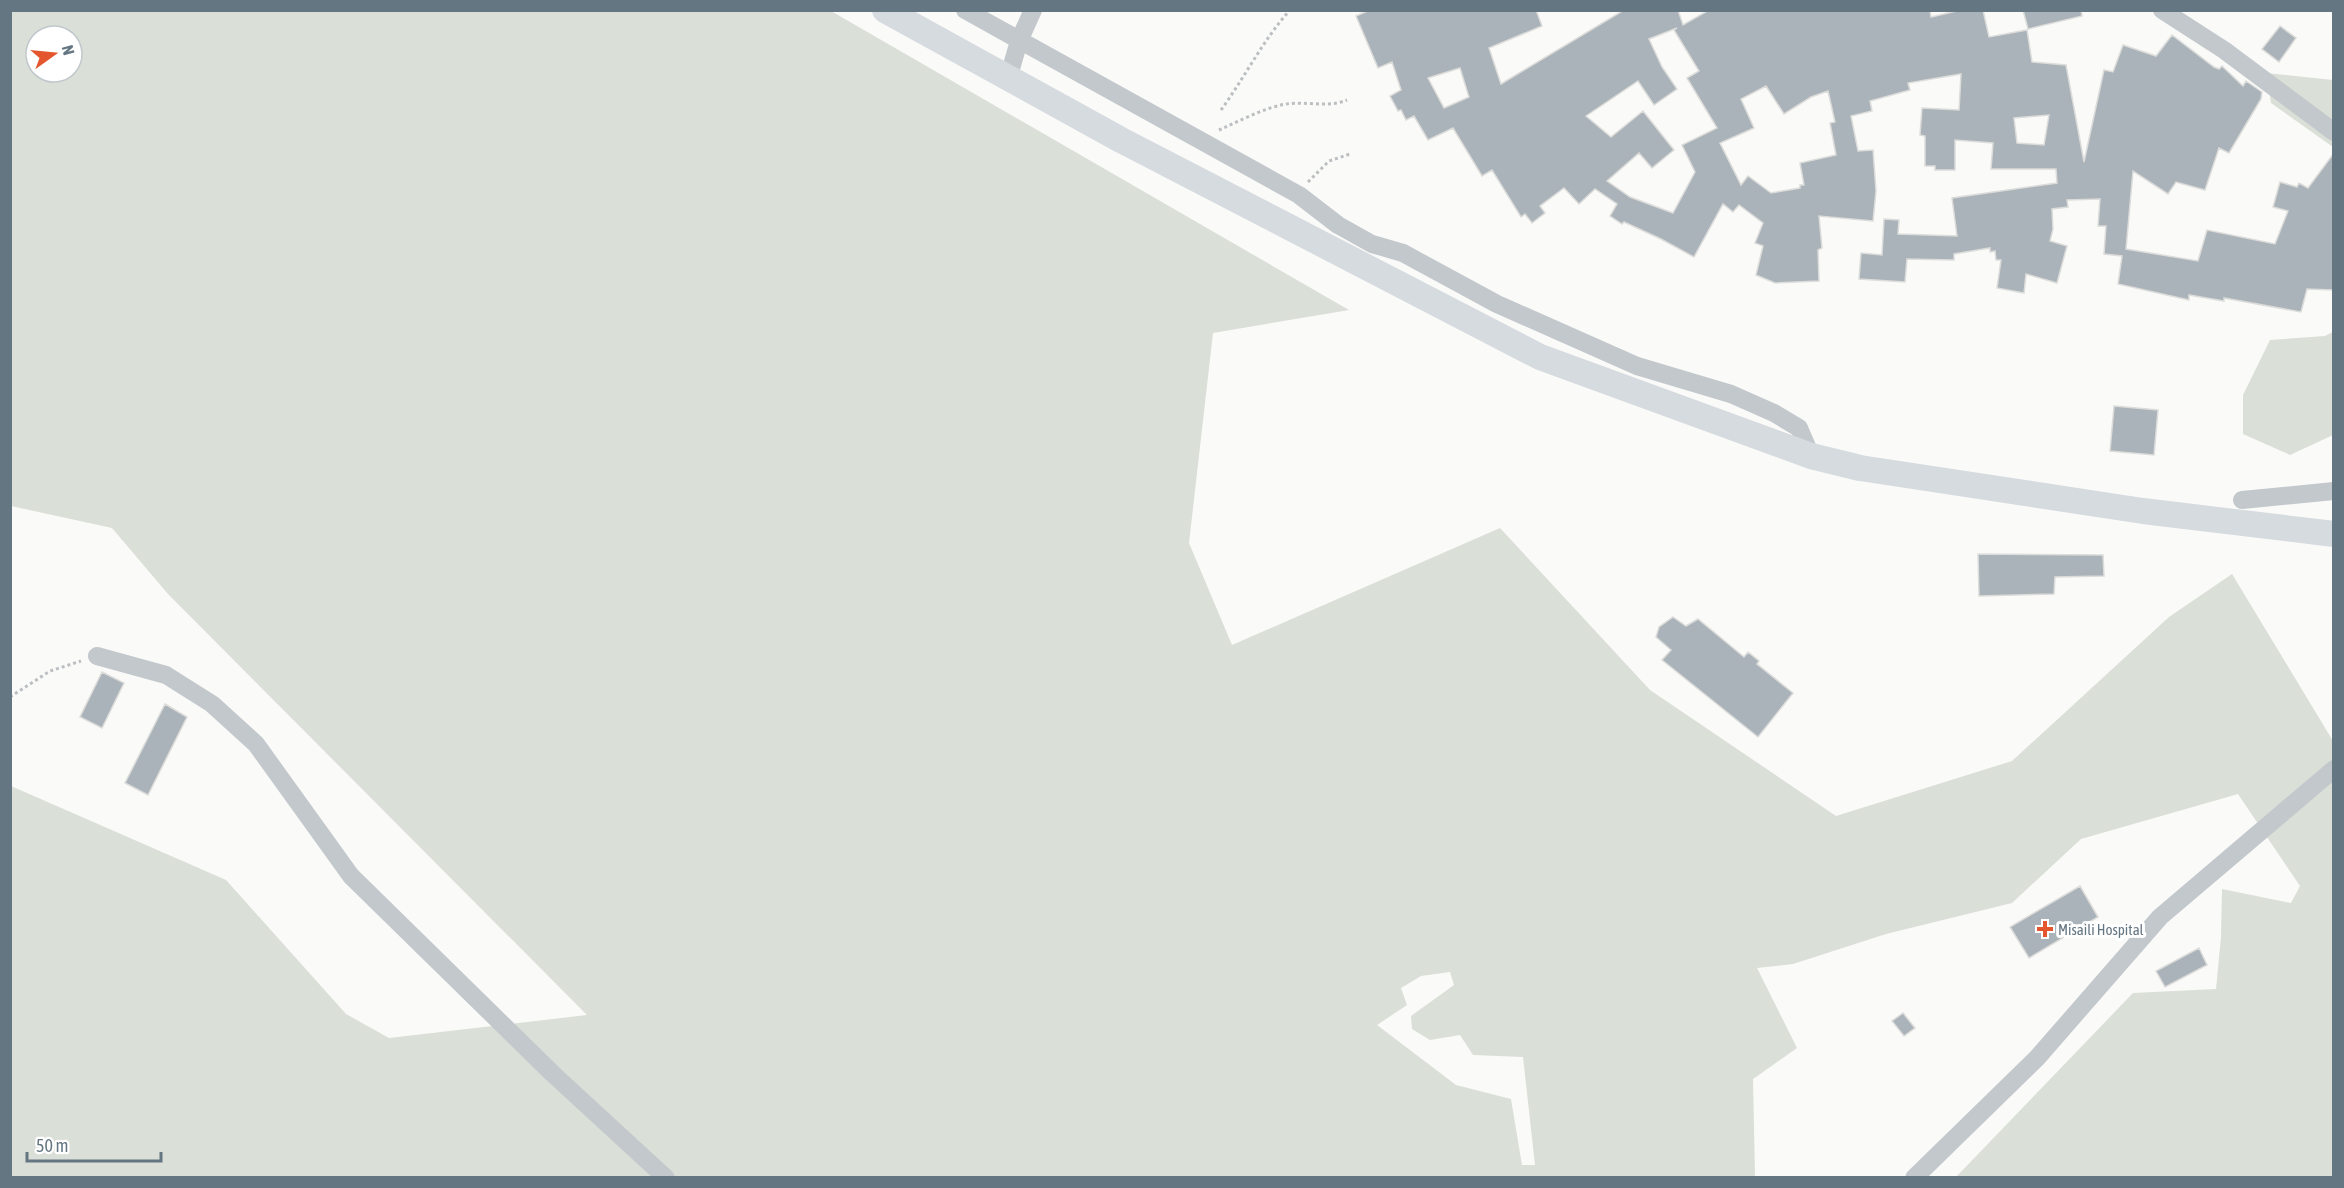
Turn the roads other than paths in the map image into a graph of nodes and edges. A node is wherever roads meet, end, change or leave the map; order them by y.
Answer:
1 (885, 10) edge
2 (965, 10) edge
3 (1034, 10) edge
4 (2162, 10) edge
5 (1019, 41) junction
6 (1008, 79) junction
7 (2334, 132) edge
8 (1811, 456) junction
9 (2334, 491) edge
10 (2242, 500) dead end
11 (2334, 534) edge
12 (97, 656) road end
13 (2334, 770) edge
14 (666, 1178) edge
15 (1914, 1178) edge

1 - 6 main road
2 - 5 street
3 - 5 street
4 - 7 street
5 - 6 street
5 - 8 street
6 - 8 main road
8 - 11 main road
9 - 10 street
12 - 14 street
13 - 15 street

